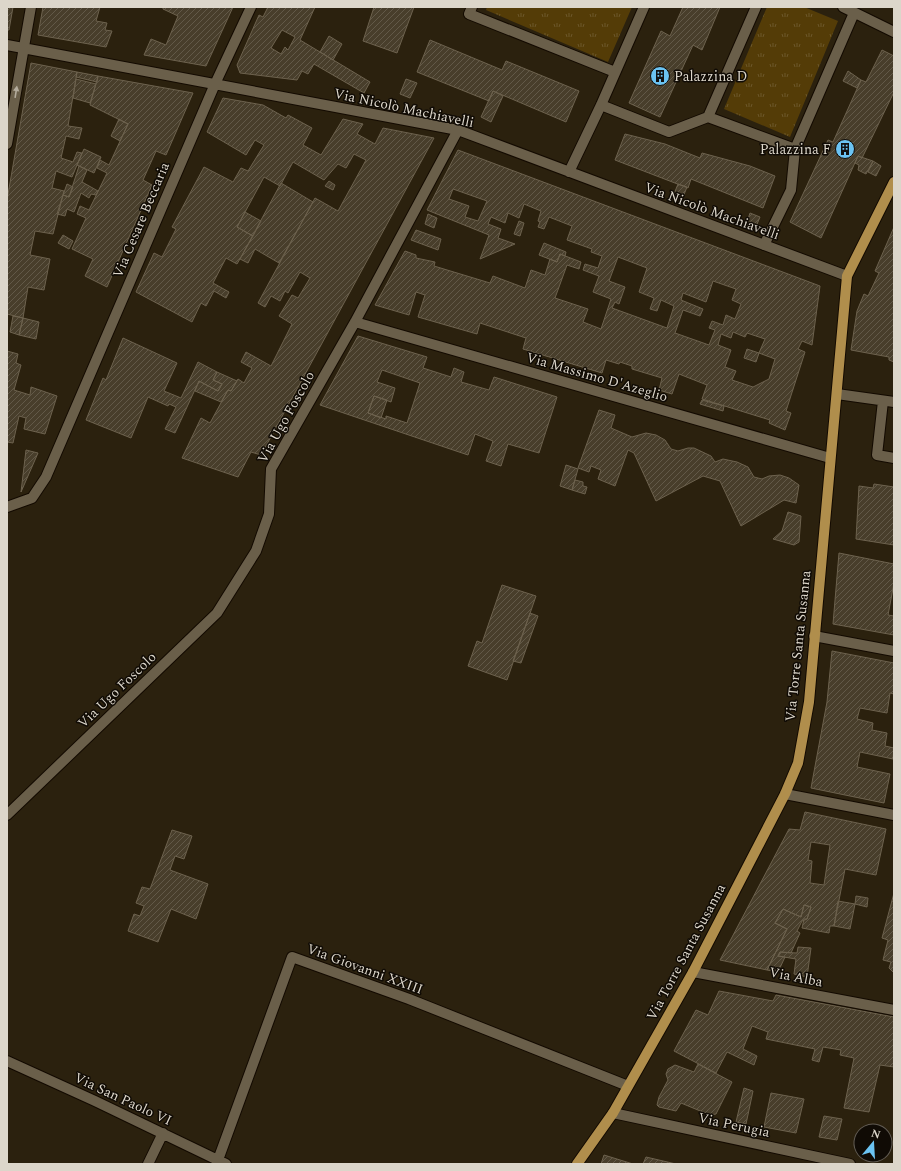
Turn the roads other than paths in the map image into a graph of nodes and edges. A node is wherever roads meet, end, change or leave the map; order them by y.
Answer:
1 (31, 7) edge
2 (252, 7) edge
3 (472, 7) edge
4 (644, 7) edge
5 (756, 7) edge
6 (843, 7) edge
7 (854, 13) junction
8 (894, 32) edge
9 (7, 45) edge
10 (23, 48) junction
11 (615, 72) junction
12 (215, 84) junction
13 (601, 105) junction
14 (708, 117) junction
15 (458, 130) junction
16 (7, 144) edge
17 (795, 149) junction
18 (569, 172) junction
19 (894, 182) edge
20 (764, 245) junction
21 (847, 276) junction
22 (355, 322) junction
23 (837, 394) junction
24 (882, 400) junction
25 (894, 402) edge
26 (830, 458) junction
27 (894, 458) edge
28 (7, 507) edge
29 (814, 636) junction
30 (894, 652) edge
31 (785, 794) junction
32 (7, 815) edge
33 (894, 815) edge
34 (693, 972) junction
35 (894, 1010) edge
36 (7, 1061) edge
37 (628, 1086) junction
38 (613, 1113) junction
39 (163, 1133) junction
40 (222, 1162) edge
41 (148, 1164) edge
42 (577, 1164) edge
43 (850, 1164) edge

1 - 10 street
2 - 12 street, Via Cesare Beccaria
3 - 11 street
4 - 11 street
5 - 14 street
6 - 7 street
7 - 8 street
7 - 17 street
9 - 10 street, Via Nicolò Machiavelli
10 - 12 street, Via Nicolò Machiavelli
16 -> 10 street
11 - 13 street
12 - 15 street, Via Nicolò Machiavelli
12 - 28 street, Via Cesare Beccaria
13 - 14 street
13 - 18 street
14 - 17 street
15 - 18 street, Via Nicolò Machiavelli
15 - 22 street, Via Ugo Foscolo
17 - 20 street
18 - 20 street, Via Nicolò Machiavelli
19 - 21 main road, Via Torre Santa Susanna
20 - 21 street, Via Nicolò Machiavelli
21 - 23 main road, Via Torre Santa Susanna
22 - 26 street, Via Massimo D'Azeglio
22 - 32 street, Via Ugo Foscolo
23 - 24 street
23 - 26 main road, Via Torre Santa Susanna
24 - 25 street
24 - 27 street
26 - 29 main road, Via Torre Santa Susanna
29 - 30 street
29 - 31 main road, Via Torre Santa Susanna
31 - 33 street
31 - 34 main road, Via Torre Santa Susanna
34 - 35 street, Via Alba
34 - 37 main road, Via Torre Santa Susanna
36 - 39 street, Via San Paolo VI
37 - 38 main road, Via Torre Santa Susanna
37 - 40 street, Via Giovanni XXIII
38 - 42 main road, Via Torre Santa Susanna
38 - 43 street, Via Perugia
39 - 40 street, Via San Paolo VI
39 - 41 street

